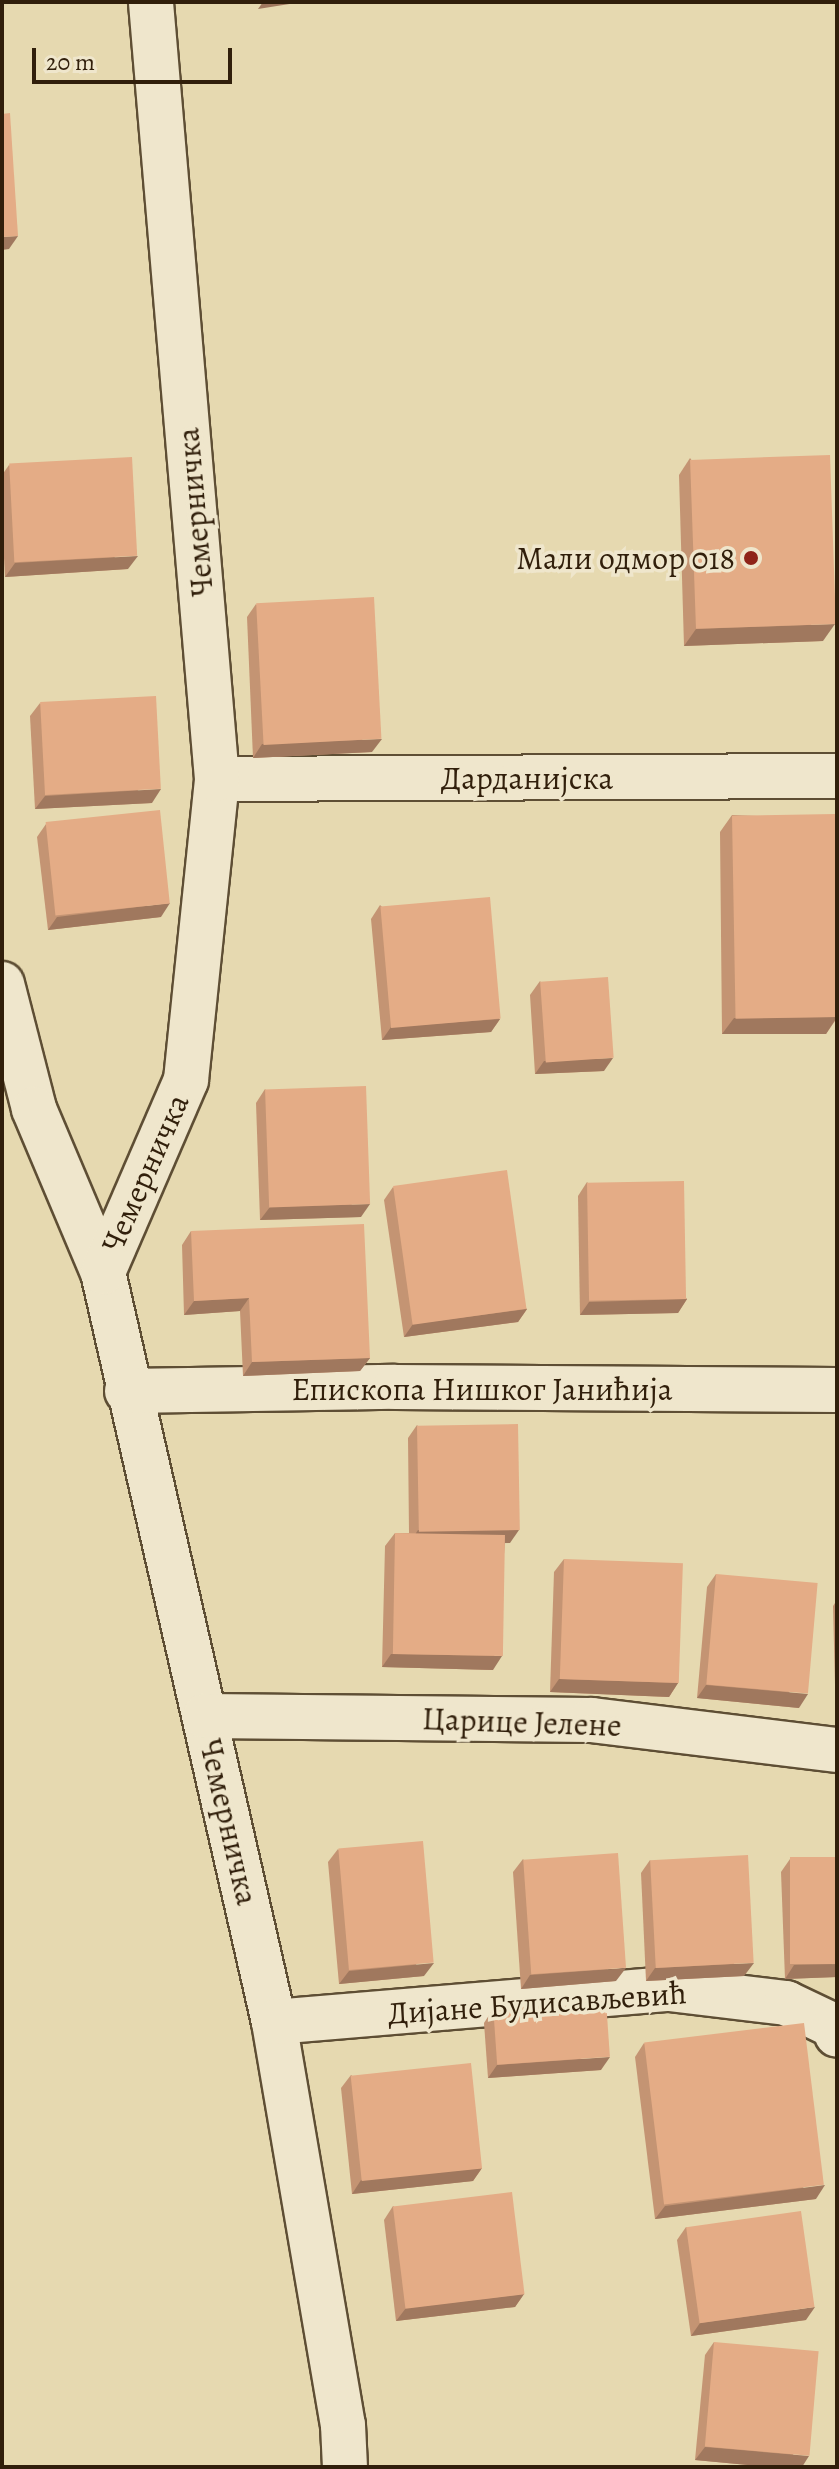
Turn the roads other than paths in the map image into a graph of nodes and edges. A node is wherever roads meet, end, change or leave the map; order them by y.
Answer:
1 (151, 2) edge
2 (837, 776) edge
3 (217, 779) junction
4 (2, 984) edge
5 (103, 1272) junction
6 (837, 1390) edge
7 (127, 1391) junction
8 (205, 1716) junction
9 (837, 1750) edge
10 (274, 2022) junction
11 (837, 2035) edge
12 (345, 2467) edge

1 - 3 street, Чемерничка
2 - 3 street, Дарданијска
3 - 5 street, Чемерничка
4 - 5 street
5 - 7 street, Чемерничка
6 - 7 street, Епископа Нишког Јанићија
7 - 8 street, Чемерничка
8 - 9 street, Царице Јелене
8 - 10 street, Чемерничка
10 - 11 street, Дијане Будисављевић
10 - 12 street, Чемерничка

